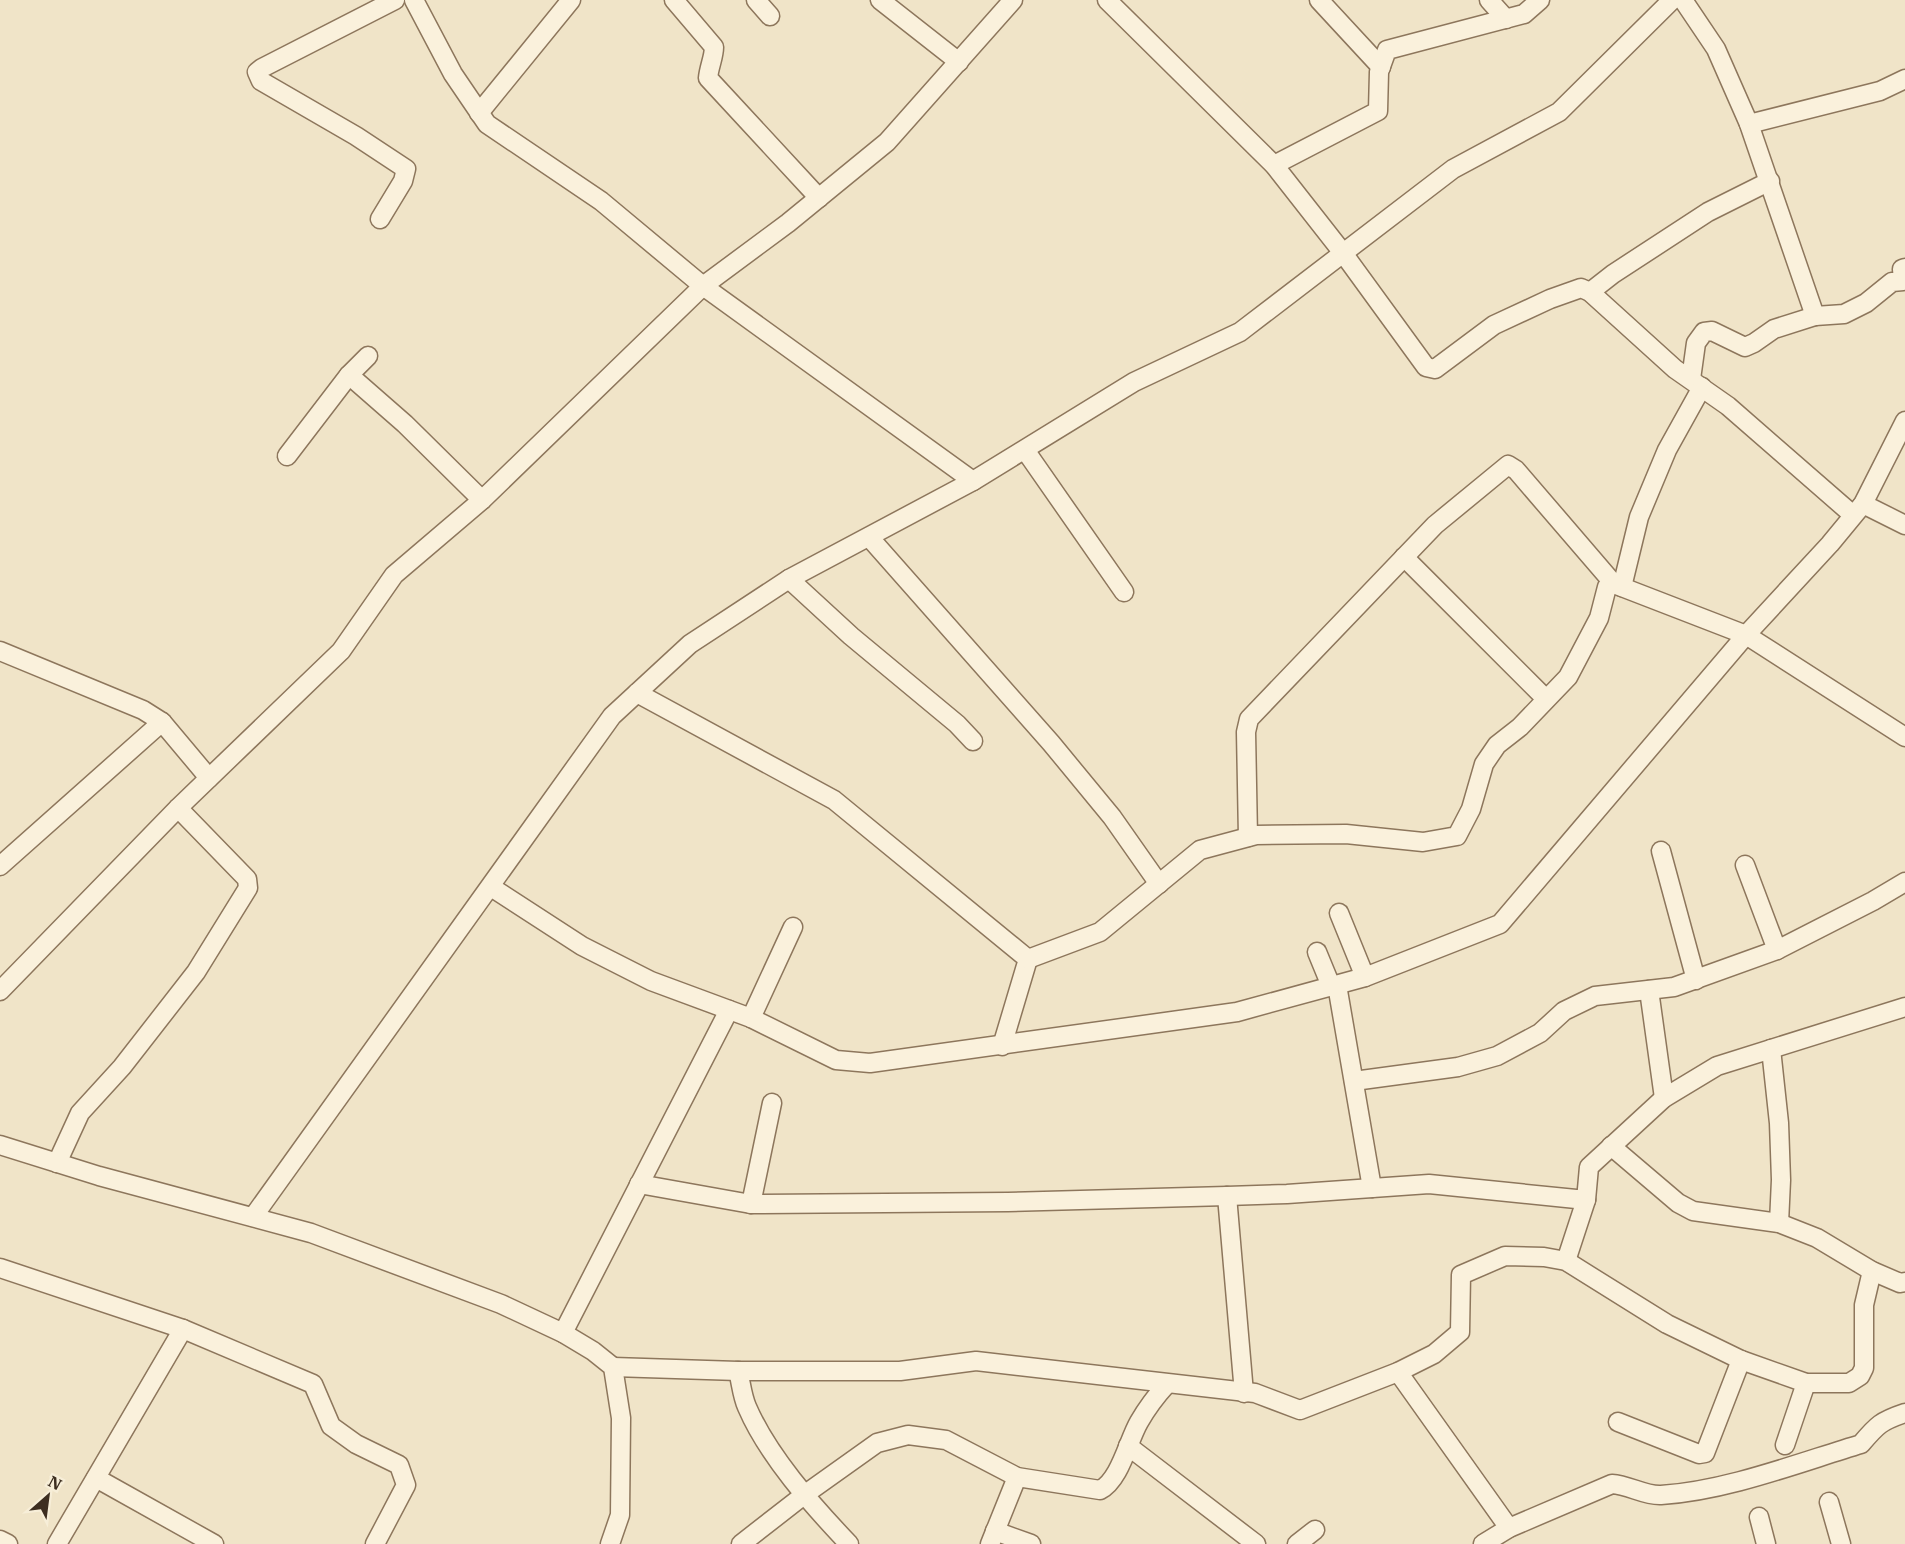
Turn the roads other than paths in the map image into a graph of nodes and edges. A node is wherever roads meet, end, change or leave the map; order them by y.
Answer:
1 (395, 0) edge
2 (414, 0) edge
3 (571, 0) edge
4 (674, 0) edge
5 (756, 0) edge
6 (880, 0) edge
7 (1013, 0) edge
8 (1107, 0) edge
9 (1319, 0) edge
10 (1489, 0) edge
11 (1539, 0) edge
12 (1672, 0) edge
13 (1683, 0) edge
14 (770, 16) dead end
15 (1506, 19) junction
16 (959, 62) junction
17 (1381, 67) junction
18 (1905, 79) edge
19 (479, 113) junction
20 (1749, 124) junction
21 (1274, 165) junction
22 (1770, 181) junction
23 (819, 198) junction
24 (380, 219) dead end
25 (1343, 253) junction
26 (1905, 268) edge
27 (703, 286) junction
28 (1590, 292) junction
29 (1815, 316) junction
30 (368, 356) dead end
31 (349, 375) junction
32 (1696, 383) junction
33 (1905, 421) edge
34 (1025, 450) junction
35 (287, 456) dead end
36 (973, 481) junction
37 (482, 500) junction
38 (1858, 509) junction
39 (1905, 525) edge
40 (868, 537) junction
41 (1404, 557) junction
42 (789, 579) junction
43 (1618, 585) junction
44 (1124, 592) dead end
45 (1746, 635) junction
46 (0, 651) edge
47 (637, 693) junction
48 (1546, 699) junction
49 (162, 722) junction
50 (1905, 737) edge
51 (973, 741) dead end
52 (209, 778) junction
53 (178, 807) junction
54 (1248, 837) junction
55 (1660, 851) dead end
56 (1745, 865) dead end
57 (0, 866) edge
58 (1905, 882) edge
59 (1159, 884) junction
60 (491, 887) junction
61 (1339, 913) dead end
62 (793, 927) dead end
63 (1777, 950) junction
64 (1317, 952) dead end
65 (1028, 959) junction
66 (1365, 977) junction
67 (1696, 980) junction
68 (1334, 986) junction
69 (1649, 990) junction
70 (0, 991) edge
71 (1905, 1007) edge
72 (729, 1010) junction
73 (751, 1018) junction
74 (1002, 1046) junction
75 (1771, 1049) junction
76 (1354, 1081) junction
77 (1664, 1098) junction
78 (772, 1103) dead end
79 (0, 1145) edge
80 (1611, 1146) junction
81 (57, 1163) junction
82 (639, 1184) junction
83 (1372, 1188) junction
84 (1227, 1196) junction
85 (1586, 1200) junction
86 (751, 1204) junction
87 (254, 1217) junction
88 (1779, 1223) junction
89 (1566, 1261) junction
90 (0, 1268) edge
91 (1872, 1270) junction
92 (1905, 1282) edge
93 (183, 1329) junction
94 (563, 1333) junction
95 (1741, 1360) junction
96 (613, 1367) junction
97 (738, 1371) junction
98 (1398, 1372) junction
99 (1806, 1383) junction
100 (1167, 1384) junction
101 (1244, 1393) junction
102 (1905, 1413) edge
103 (1618, 1422) dead end
104 (1785, 1445) dead end
105 (1128, 1446) junction
106 (1017, 1477) junction
107 (96, 1478) junction
108 (804, 1495) junction
109 (1829, 1502) dead end
110 (1759, 1517) dead end
111 (1509, 1528) junction
112 (1315, 1530) dead end
113 (992, 1538) edge
114 (0, 1540) edge
115 (8, 1544) edge
116 (57, 1544) edge
117 (214, 1544) edge
118 (375, 1544) edge
119 (610, 1544) edge
120 (741, 1544) edge
121 (849, 1544) edge
122 (1031, 1544) edge
123 (1256, 1544) edge
124 (1297, 1544) edge
125 (1483, 1544) edge
126 (1766, 1544) edge
127 (1841, 1544) edge

1 - 24 street
2 - 19 street
3 - 19 street
4 - 23 street
5 - 14 street
6 - 16 street
7 - 16 street
8 - 21 street
9 - 17 street
10 - 15 street
11 - 15 street
12 - 25 street
13 - 20 street
15 - 17 street
16 - 23 street
17 - 21 street
18 - 20 street
19 - 27 street
20 - 22 street
21 - 25 street
22 - 28 street
22 - 29 street
23 - 27 street
25 - 28 street
25 - 34 street
26 - 29 street
27 - 36 street
27 - 37 street
28 - 32 street
29 - 32 street
30 - 31 street
31 - 35 street
31 - 37 street
32 - 38 street
32 - 43 street
33 - 38 street
34 - 36 street
34 - 44 street
36 - 40 street
37 - 52 street
38 - 39 street
38 - 45 street
40 - 42 street
40 - 59 street
41 - 43 street
41 - 48 street
41 - 54 street
42 - 47 street
42 - 51 street
43 - 45 street
43 - 48 street
45 - 50 street
45 - 66 street
46 - 49 street
47 - 60 street
47 - 65 street
48 - 54 street
49 - 52 street
49 - 57 street
52 - 53 street
53 - 70 street
53 - 81 street
54 - 59 street
55 - 67 street
56 - 63 street
58 - 63 street
59 - 65 street
60 - 72 street
60 - 87 street
61 - 66 street
62 - 73 street
63 - 67 street
64 - 68 street
65 - 74 street
66 - 68 street
67 - 69 street
68 - 74 street
68 - 76 street
69 - 76 street
69 - 77 street
71 - 75 street
72 - 73 street
72 - 82 street
73 - 74 street
75 - 77 street
75 - 88 street
76 - 83 street
77 - 80 street
78 - 86 street
79 - 81 street
80 - 85 street
80 - 88 street
81 - 87 street
82 - 86 street
82 - 94 street
83 - 84 street
83 - 85 street
84 - 86 street
84 - 101 street
85 - 89 street
87 - 94 street
88 - 91 street
89 - 95 street
89 - 98 street
90 - 93 street
91 - 92 street
91 - 99 street
93 - 107 street
93 - 118 street
94 - 96 street
95 - 99 street
95 - 103 street
96 - 97 street
96 - 119 street
97 - 100 street
97 - 108 street
98 - 101 street
98 - 111 street
99 - 104 street
100 - 101 street
100 - 105 street
102 - 111 street
105 - 106 street
105 - 123 street
106 - 108 street
106 - 113 street
107 - 116 street
107 - 117 street
108 - 120 street
108 - 121 street
109 - 127 street
110 - 126 street
111 - 125 street
112 - 124 street
113 - 122 street
114 - 115 street

